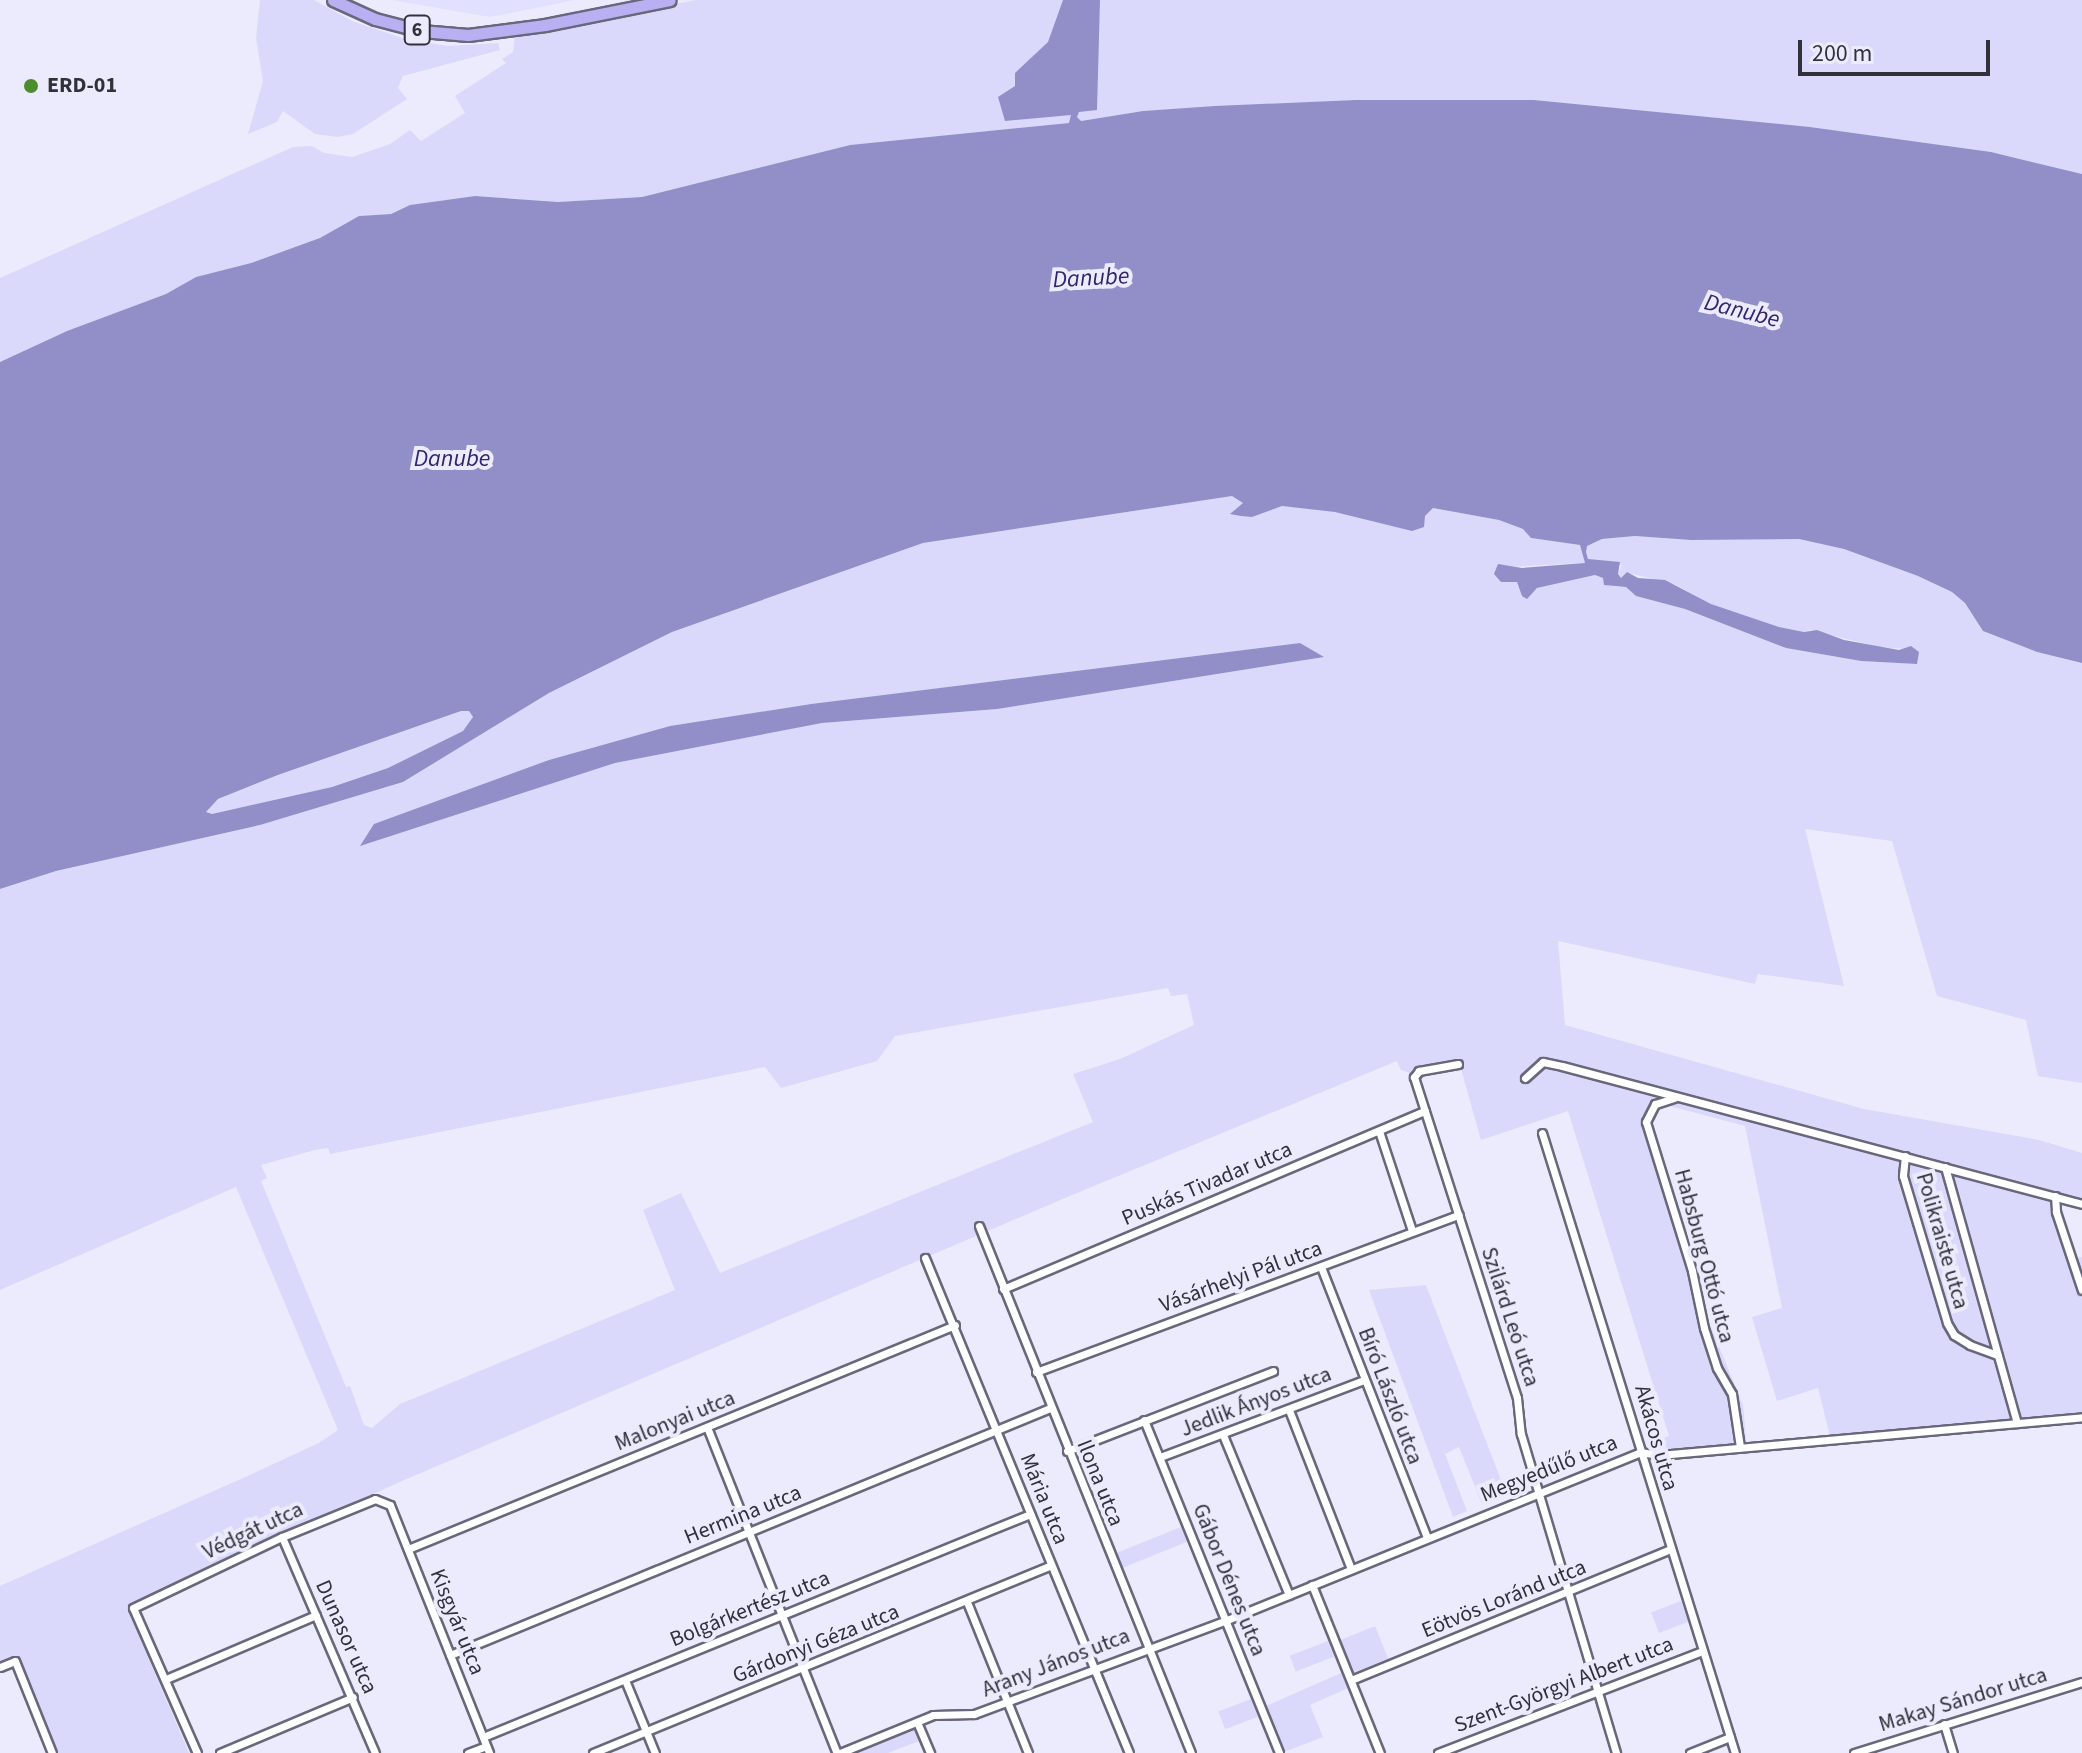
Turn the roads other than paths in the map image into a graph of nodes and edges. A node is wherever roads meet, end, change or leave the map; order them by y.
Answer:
1 (333, 0) edge
2 (670, 0) edge
3 (1458, 1064) dead end
4 (1525, 1078) dead end
5 (1685, 1098) junction
6 (1425, 1111) junction
7 (1379, 1131) junction
8 (1542, 1133) dead end
9 (1905, 1156) junction
10 (1945, 1167) junction
11 (2055, 1196) junction
12 (2082, 1204) edge
13 (1459, 1215) junction
14 (979, 1226) dead end
15 (1412, 1231) junction
16 (925, 1258) dead end
17 (1321, 1267) junction
18 (1003, 1289) junction
19 (2082, 1290) edge
20 (955, 1325) junction
21 (1997, 1355) junction
22 (1273, 1371) dead end
23 (1036, 1372) junction
24 (1364, 1380) junction
25 (1050, 1408) junction
26 (1289, 1410) junction
27 (2082, 1417) edge
28 (1144, 1420) junction
29 (2017, 1423) junction
30 (707, 1427) junction
31 (996, 1430) junction
32 (1223, 1435) junction
33 (1740, 1447) junction
34 (1067, 1451) junction
35 (1640, 1452) junction
36 (1160, 1457) junction
37 (1538, 1492) junction
38 (390, 1505) joint
39 (1030, 1514) junction
40 (749, 1532) junction
41 (282, 1537) junction
42 (1427, 1537) junction
43 (408, 1549) junction
44 (1671, 1549) junction
45 (1051, 1565) junction
46 (1351, 1569) junction
47 (1312, 1585) junction
48 (1568, 1593) junction
49 (1289, 1595) junction
50 (967, 1602) junction
51 (316, 1615) junction
52 (782, 1615) junction
53 (1227, 1620) junction
54 (1148, 1647) junction
55 (1703, 1651) junction
56 (450, 1655) junction
57 (0, 1667) edge
58 (1094, 1667) junction
59 (804, 1669) junction
60 (166, 1679) junction
61 (625, 1680) junction
62 (1351, 1680) junction
63 (2082, 1682) edge
64 (1595, 1690) junction
65 (353, 1697) junction
66 (1006, 1701) junction
67 (917, 1722) junction
68 (1944, 1724) junction
69 (646, 1732) junction
70 (483, 1737) junction
71 (1730, 1737) junction
72 (1888, 1742) junction
73 (488, 1749) edge
74 (52, 1753) edge
75 (197, 1753) edge
76 (220, 1753) edge
77 (375, 1753) edge
78 (468, 1753) edge
79 (593, 1753) edge
80 (655, 1753) edge
81 (838, 1753) edge
82 (930, 1753) edge
83 (1028, 1753) edge
84 (1129, 1753) edge
85 (1191, 1753) edge
86 (1279, 1753) edge
87 (1380, 1753) edge
88 (1438, 1753) edge
89 (1616, 1753) edge
90 (1690, 1753) edge
91 (1735, 1753) edge
92 (1854, 1753) edge
93 (1892, 1753) edge
94 (1953, 1753) edge

1 - 2 main road, 6
3 - 6 street, Szilárd Leó utca
4 - 5 street
5 - 9 street
5 - 33 street, Habsburg Ottó utca
6 - 7 street, Puskás Tivadar utca
6 - 13 street, Szilárd Leó utca
7 - 15 street
7 - 18 street, Puskás Tivadar utca
8 - 35 street, Akácos utca
9 - 10 street
9 - 21 street, Polikraiste utca
10 - 11 street
10 - 21 street
11 - 12 street
11 - 19 street
13 - 15 street, Vásárhelyi Pál utca
13 - 37 street, Szilárd Leó utca
14 - 18 street, Ilona utca
15 - 17 street, Vásárhelyi Pál utca
16 - 20 street, Mária utca
17 - 23 street, Vásárhelyi Pál utca
17 - 24 street, Bíró László utca
18 - 23 street, Ilona utca
20 - 30 street, Malonyai utca
20 - 31 street, Mária utca
21 - 29 street
22 - 28 street
23 - 25 street, Ilona utca
24 - 26 street, Jedlik Ányos utca
24 - 42 street, Bíró László utca
25 - 31 street, Hermina utca
25 - 34 street, Ilona utca
26 - 32 street, Jedlik Ányos utca
26 - 46 street
27 - 29 street, Megyedűlő utca
28 - 34 street
28 - 36 street, Gábor Dénes utca
29 - 33 street, Megyedűlő utca
30 - 40 street
30 - 43 street, Malonyai utca
31 - 39 street, Mária utca
31 - 40 street, Hermina utca
32 - 36 street, Jedlik Ányos utca
32 - 49 street
33 - 35 street, Megyedűlő utca
34 - 54 street, Ilona utca
35 - 37 street, Megyedűlő utca
35 - 44 street, Akácos utca
36 - 53 street, Gábor Dénes utca
37 - 42 street, Megyedűlő utca
37 - 48 street, Szilárd Leó utca
38 - 41 street, Védgát utca
38 - 43 street, Kisgyár utca
39 - 45 street, Mária utca
39 - 52 street, Bolgárkertész utca
40 - 52 street
40 - 56 street, Hermina utca
41 - 51 street, Dunasor utca
41 - 60 street, Védgát utca
42 - 46 street, Megyedűlő utca
43 - 56 street, Kisgyár utca
44 - 48 street, Eötvös Loránd utca
44 - 55 street, Akácos utca
45 - 50 street, Gárdonyi Géza utca
45 - 58 street, Mária utca
46 - 47 street, Megyedűlő utca
47 - 49 street, Megyedűlő utca
47 - 62 street
48 - 62 street, Eötvös Loránd utca
48 - 64 street, Szilárd Leó utca
49 - 53 street, Megyedűlő utca
50 - 59 street, Gárdonyi Géza utca
50 - 66 street
51 - 60 street
51 - 65 street, Dunasor utca
52 - 59 street
52 - 61 street, Bolgárkertész utca
53 - 54 street, Megyedűlő utca
53 - 86 street, Gábor Dénes utca
54 - 58 street, Arany János utca
54 - 85 street, Ilona utca
55 - 64 street, Szent-Györgyi Albert utca
55 - 71 street, Akácos utca
56 - 70 street, Kisgyár utca
57 - 74 street
58 - 66 street, Arany János utca
58 - 84 street, Mária utca
59 - 69 street, Gárdonyi Géza utca
59 - 81 street
60 - 75 street
61 - 69 street
61 - 70 street, Bolgárkertész utca
62 - 87 street
63 - 68 street, Makay Sándor utca
64 - 88 street, Szent-Györgyi Albert utca
64 - 89 street, Szilárd Leó utca
65 - 76 street
65 - 77 street, Dunasor utca
66 - 67 street, Arany János utca
66 - 83 street
67 - 81 street, Arany János utca
67 - 82 street
68 - 72 street, Makay Sándor utca
68 - 94 street
69 - 79 street, Gárdonyi Géza utca
69 - 80 street
70 - 73 street, Kisgyár utca
71 - 90 street
71 - 91 street, Akácos utca
72 - 92 street, Makay Sándor utca
72 - 93 street
73 - 78 street

